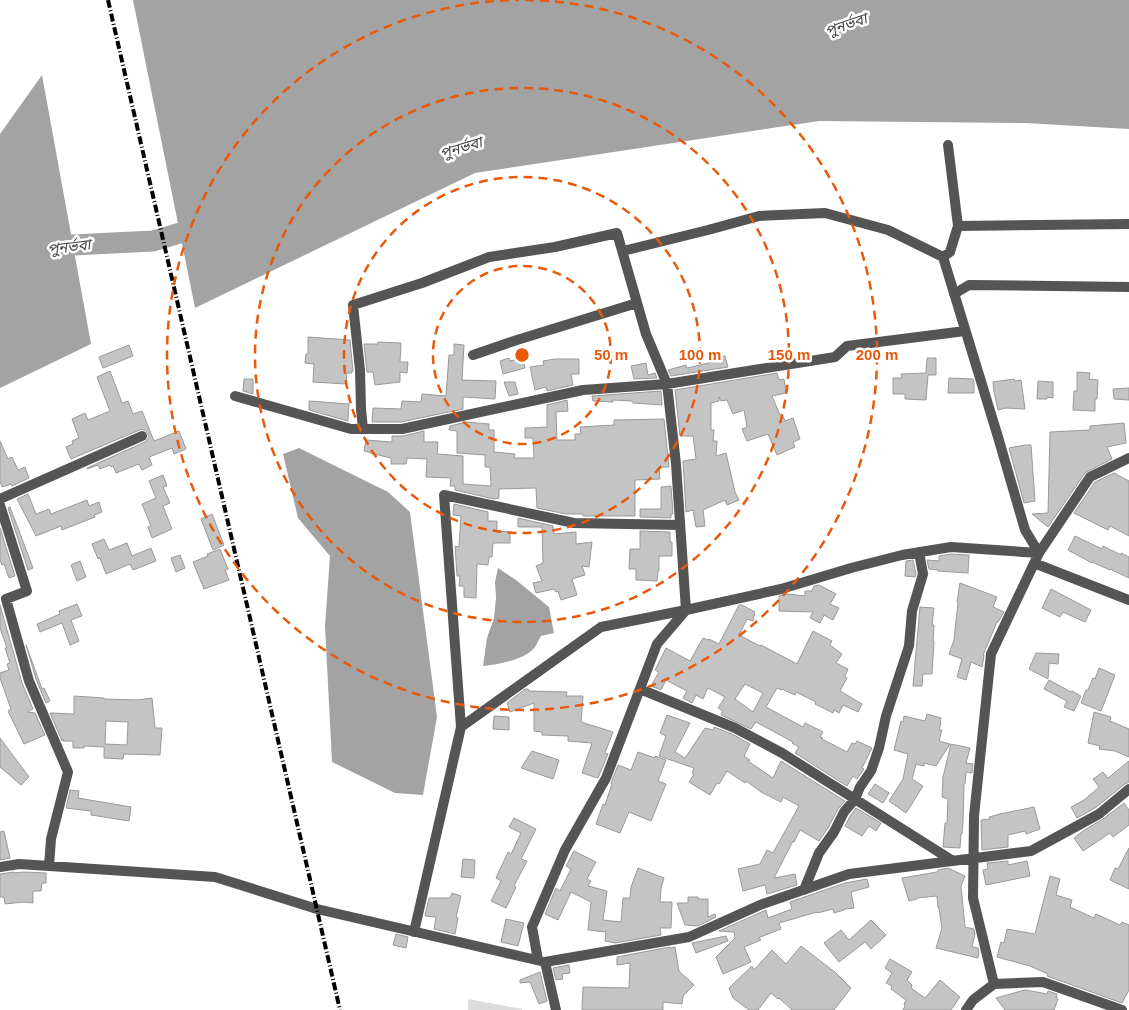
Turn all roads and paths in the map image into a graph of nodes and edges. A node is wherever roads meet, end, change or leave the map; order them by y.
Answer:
1 (948, 145) dead end
2 (1129, 224) edge
3 (958, 226) junction
4 (623, 251) junction
5 (943, 257) junction
6 (1129, 287) edge
7 (954, 294) junction
8 (637, 303) junction
9 (965, 331) junction
10 (473, 355) dead end
11 (666, 384) junction
12 (234, 396) dead end
13 (363, 429) junction
14 (142, 436) dead end
15 (1129, 458) edge
16 (0, 499) edge
17 (0, 505) edge
18 (680, 524) junction
19 (919, 552) junction
20 (1039, 553) junction
21 (1034, 563) junction
22 (1129, 600) edge
23 (686, 610) junction
24 (640, 689) junction
25 (461, 727) junction
26 (1129, 789) edge
27 (855, 799) junction
28 (973, 859) junction
29 (953, 860) junction
30 (49, 866) junction
31 (0, 867) edge
32 (804, 890) junction
33 (414, 932) junction
34 (541, 961) junction
35 (994, 984) junction
36 (556, 1010) edge
37 (966, 1010) edge
38 (1122, 1010) edge

1 - 3 street
2 - 3 street
3 - 5 street
4 - 5 street
4 - 8 street
4 - 13 street
5 - 7 street
6 - 7 street
7 - 9 street
8 - 10 street
8 - 11 street
9 - 11 street
9 - 20 street
11 - 13 street
11 - 18 street
12 - 13 street
14 - 16 street
15 - 20 street
17 - 30 street
18 - 23 street
18 - 25 street
19 - 20 street
19 - 23 street
19 - 27 street
20 - 21 street
21 - 22 street
21 - 28 street
23 - 24 street
23 - 25 street
24 - 27 street
24 - 34 street
25 - 33 street
26 - 28 street
27 - 29 street
27 - 32 street
28 - 29 street
28 - 35 street
29 - 32 street
30 - 31 street
30 - 33 street
32 - 34 street
33 - 34 street
34 - 36 street
35 - 37 street
35 - 38 street

